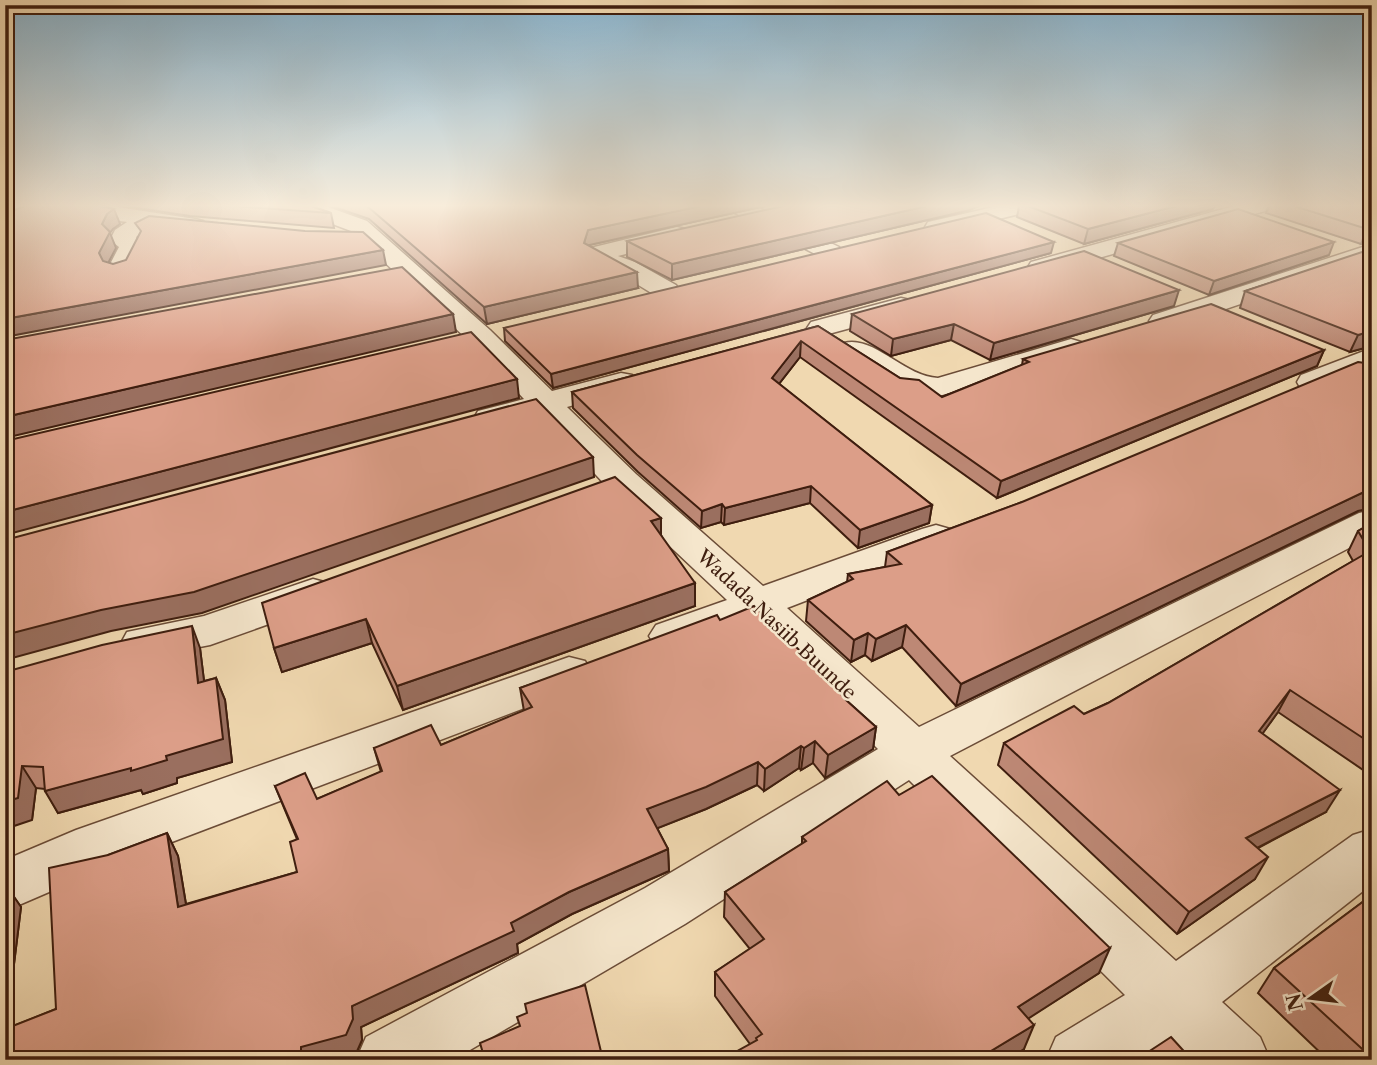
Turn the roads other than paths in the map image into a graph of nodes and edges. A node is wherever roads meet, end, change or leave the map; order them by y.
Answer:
1 (127, 256) edge
2 (374, 256) edge
3 (599, 256) edge
4 (815, 256) edge
5 (1080, 256) edge
6 (1085, 256) edge
7 (1366, 256) edge
8 (789, 262) edge
9 (120, 270) edge
10 (1121, 271) edge
11 (1017, 273) edge
12 (694, 285) edge
13 (667, 291) junction
14 (1171, 292) edge
15 (926, 299) edge
16 (627, 301) edge
17 (1208, 307) junction
18 (1247, 323) edge
19 (1131, 330) edge
20 (1093, 341) edge
21 (1312, 350) edge
22 (1365, 366) edge
23 (650, 374) edge
24 (1286, 393) edge
25 (545, 402) junction
26 (464, 425) edge
27 (1372, 520) edge
28 (977, 522) edge
29 (350, 579) edge
30 (757, 604) junction
31 (112, 649) edge
32 (914, 752) junction
33 (1372, 852) edge
34 (5, 886) edge
35 (1174, 1000) junction
36 (389, 1060) edge
37 (1079, 1060) edge
38 (1237, 1060) edge

1 - 9 street
2 - 25 street, Wadada Nasiib Buunde
3 - 13 street
4 - 8 street
5 - 11 street
6 - 10 street
7 - 17 street
12 - 13 street
13 - 16 street
14 - 17 street
15 - 20 street
17 - 18 street
17 - 19 street
21 - 22 street
22 - 24 street
23 - 25 street
25 - 26 street
25 - 30 street, Wadada Nasiib Buunde
27 - 32 street
28 - 30 street
29 - 31 street
30 - 32 street, Wadada Nasiib Buunde
30 - 34 street
32 - 35 street, Wadada Nasiib Buunde
32 - 36 street
33 - 35 street
35 - 37 street
35 - 38 street, Wadada Nasiib Buunde

